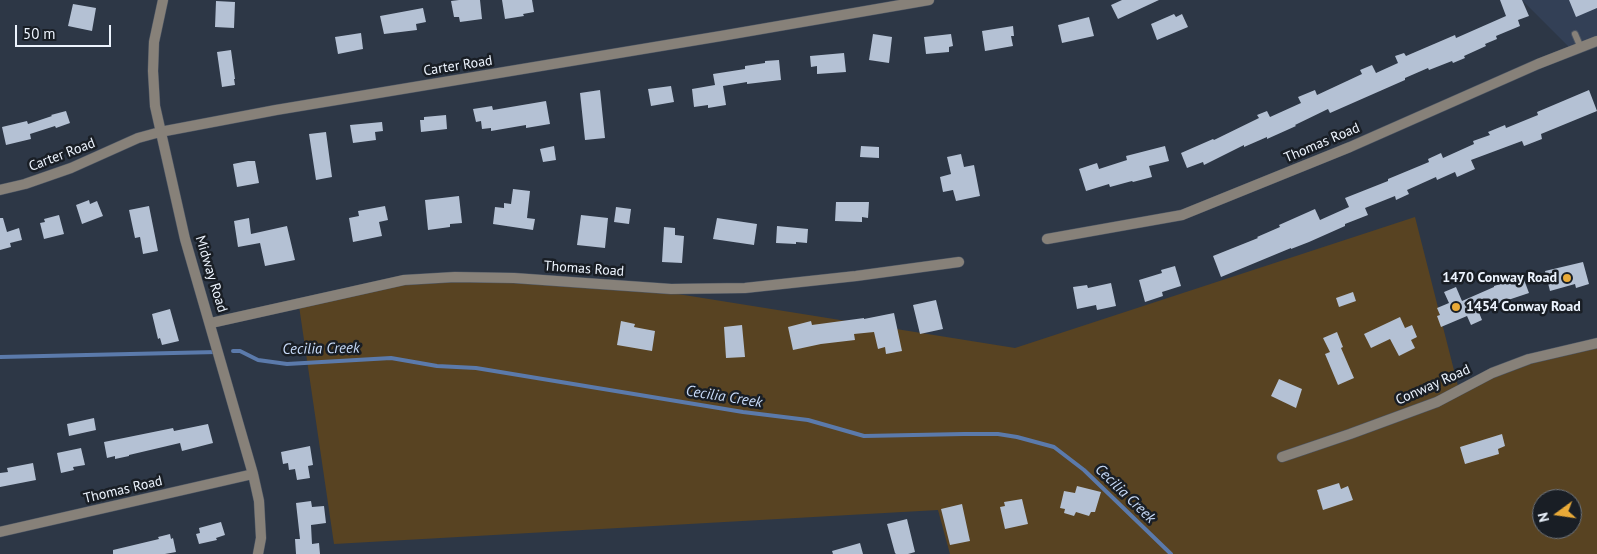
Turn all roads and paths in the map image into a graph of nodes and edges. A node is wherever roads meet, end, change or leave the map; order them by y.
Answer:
1 (163, 0) edge
2 (929, 0) edge
3 (1575, 34) dead end
4 (1597, 42) edge
5 (1581, 48) junction
6 (160, 132) junction
7 (0, 190) edge
8 (1048, 239) dead end
9 (959, 262) dead end
10 (211, 323) junction
11 (1597, 343) edge
12 (1282, 457) dead end
13 (253, 474) junction
14 (0, 532) edge
15 (258, 554) edge

1 - 6 street, Midway Road
2 - 6 street, Carter Road
3 - 5 lane
4 - 5 street, Thomas Road
5 - 8 street, Thomas Road
6 - 7 street, Carter Road
6 - 10 street, Midway Road
9 - 10 street, Thomas Road
10 - 13 street, Midway Road
11 - 12 street, Conway Road
13 - 14 street, Thomas Road
13 - 15 street, Midway Road

